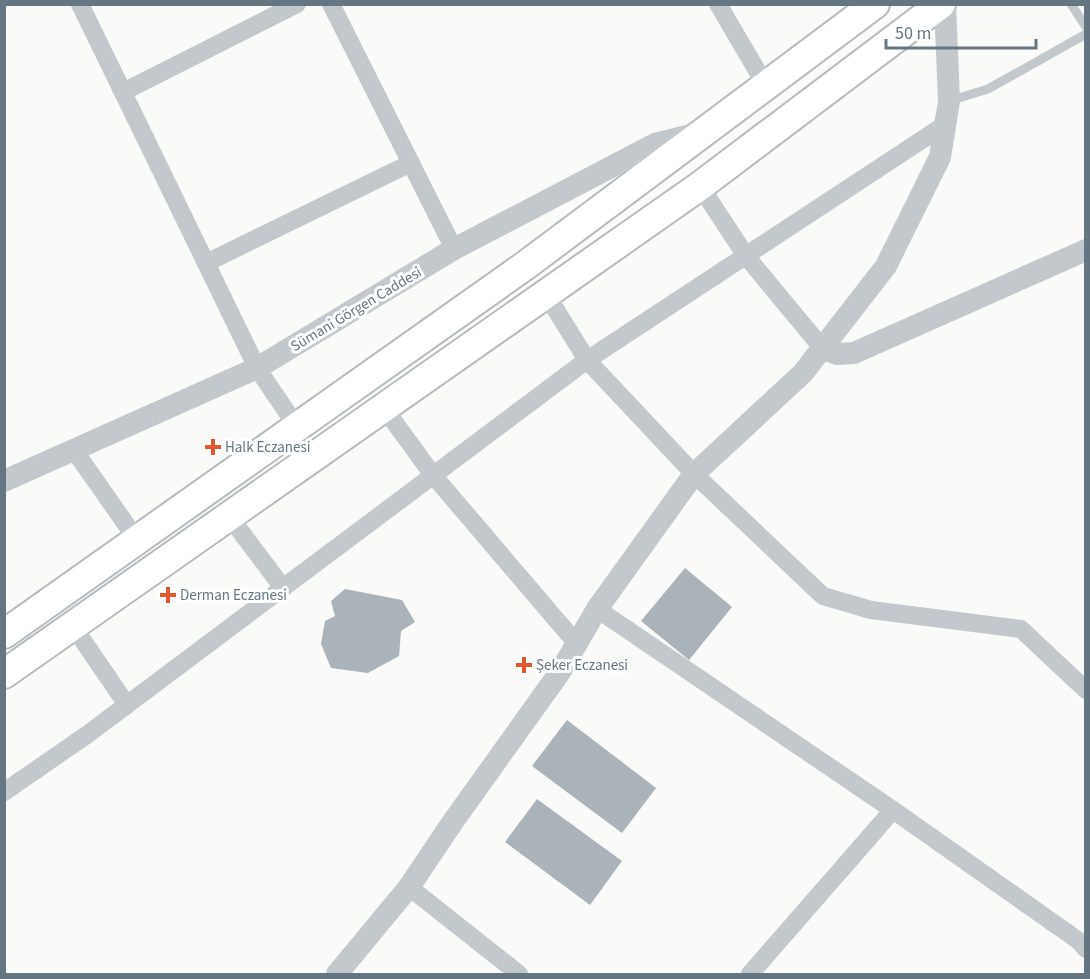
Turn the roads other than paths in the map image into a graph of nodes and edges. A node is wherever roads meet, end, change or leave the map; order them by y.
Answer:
1 (80, 4) edge
2 (297, 4) edge
3 (331, 4) edge
4 (718, 4) edge
5 (874, 4) edge
6 (943, 4) edge
7 (1071, 4) edge
8 (1086, 27) edge
9 (1086, 34) edge
10 (766, 86) junction
11 (123, 92) junction
12 (949, 101) junction
13 (946, 124) junction
14 (703, 132) junction
15 (411, 163) junction
16 (700, 186) junction
17 (454, 249) junction
18 (1086, 250) edge
19 (746, 256) junction
20 (206, 263) junction
21 (546, 294) junction
22 (823, 349) junction
23 (587, 360) junction
24 (257, 368) junction
25 (384, 408) junction
26 (297, 427) junction
27 (74, 450) junction
28 (694, 474) junction
29 (433, 475) junction
30 (4, 481) edge
31 (229, 516) junction
32 (137, 540) junction
33 (283, 588) junction
34 (597, 609) junction
35 (73, 626) junction
36 (4, 634) edge
37 (577, 644) junction
38 (4, 674) edge
39 (1086, 690) edge
40 (127, 705) junction
41 (4, 792) edge
42 (893, 810) junction
43 (409, 887) junction
44 (1086, 949) edge
45 (337, 975) edge
46 (519, 975) edge
47 (750, 975) edge

1 - 11 street
2 - 11 street
3 - 15 street
4 - 10 street
5 - 10 main road
6 - 12 street
6 - 16 main road
7 - 8 lane
9 - 12 lane
10 - 14 main road
11 - 20 street
12 - 13 street
13 - 19 street
13 - 22 street
14 - 17 street, Sümani Görgen Caddesi
14 - 26 main road
15 - 17 street
15 - 20 street
16 - 19 street
16 - 21 main road
17 - 24 street, Sümani Görgen Caddesi
18 - 22 street
19 - 22 street
19 - 23 street
20 - 24 street
21 - 23 street
21 - 25 main road
22 - 28 street
23 - 28 street
23 - 29 street
24 - 26 street
24 - 27 street, Sümani Görgen Caddesi
25 - 29 street
25 - 31 main road
26 - 32 main road
27 - 30 street, Sümani Görgen Caddesi
27 - 32 street
28 - 34 street
28 - 39 street
29 - 33 street
29 - 37 street
31 - 33 street
31 - 35 main road
32 - 36 main road
33 - 40 street
34 - 37 street
34 - 42 street
35 - 38 main road
35 - 40 street
37 - 43 street
40 - 41 street
42 - 44 street
42 - 47 street
43 - 45 street
43 - 46 street

